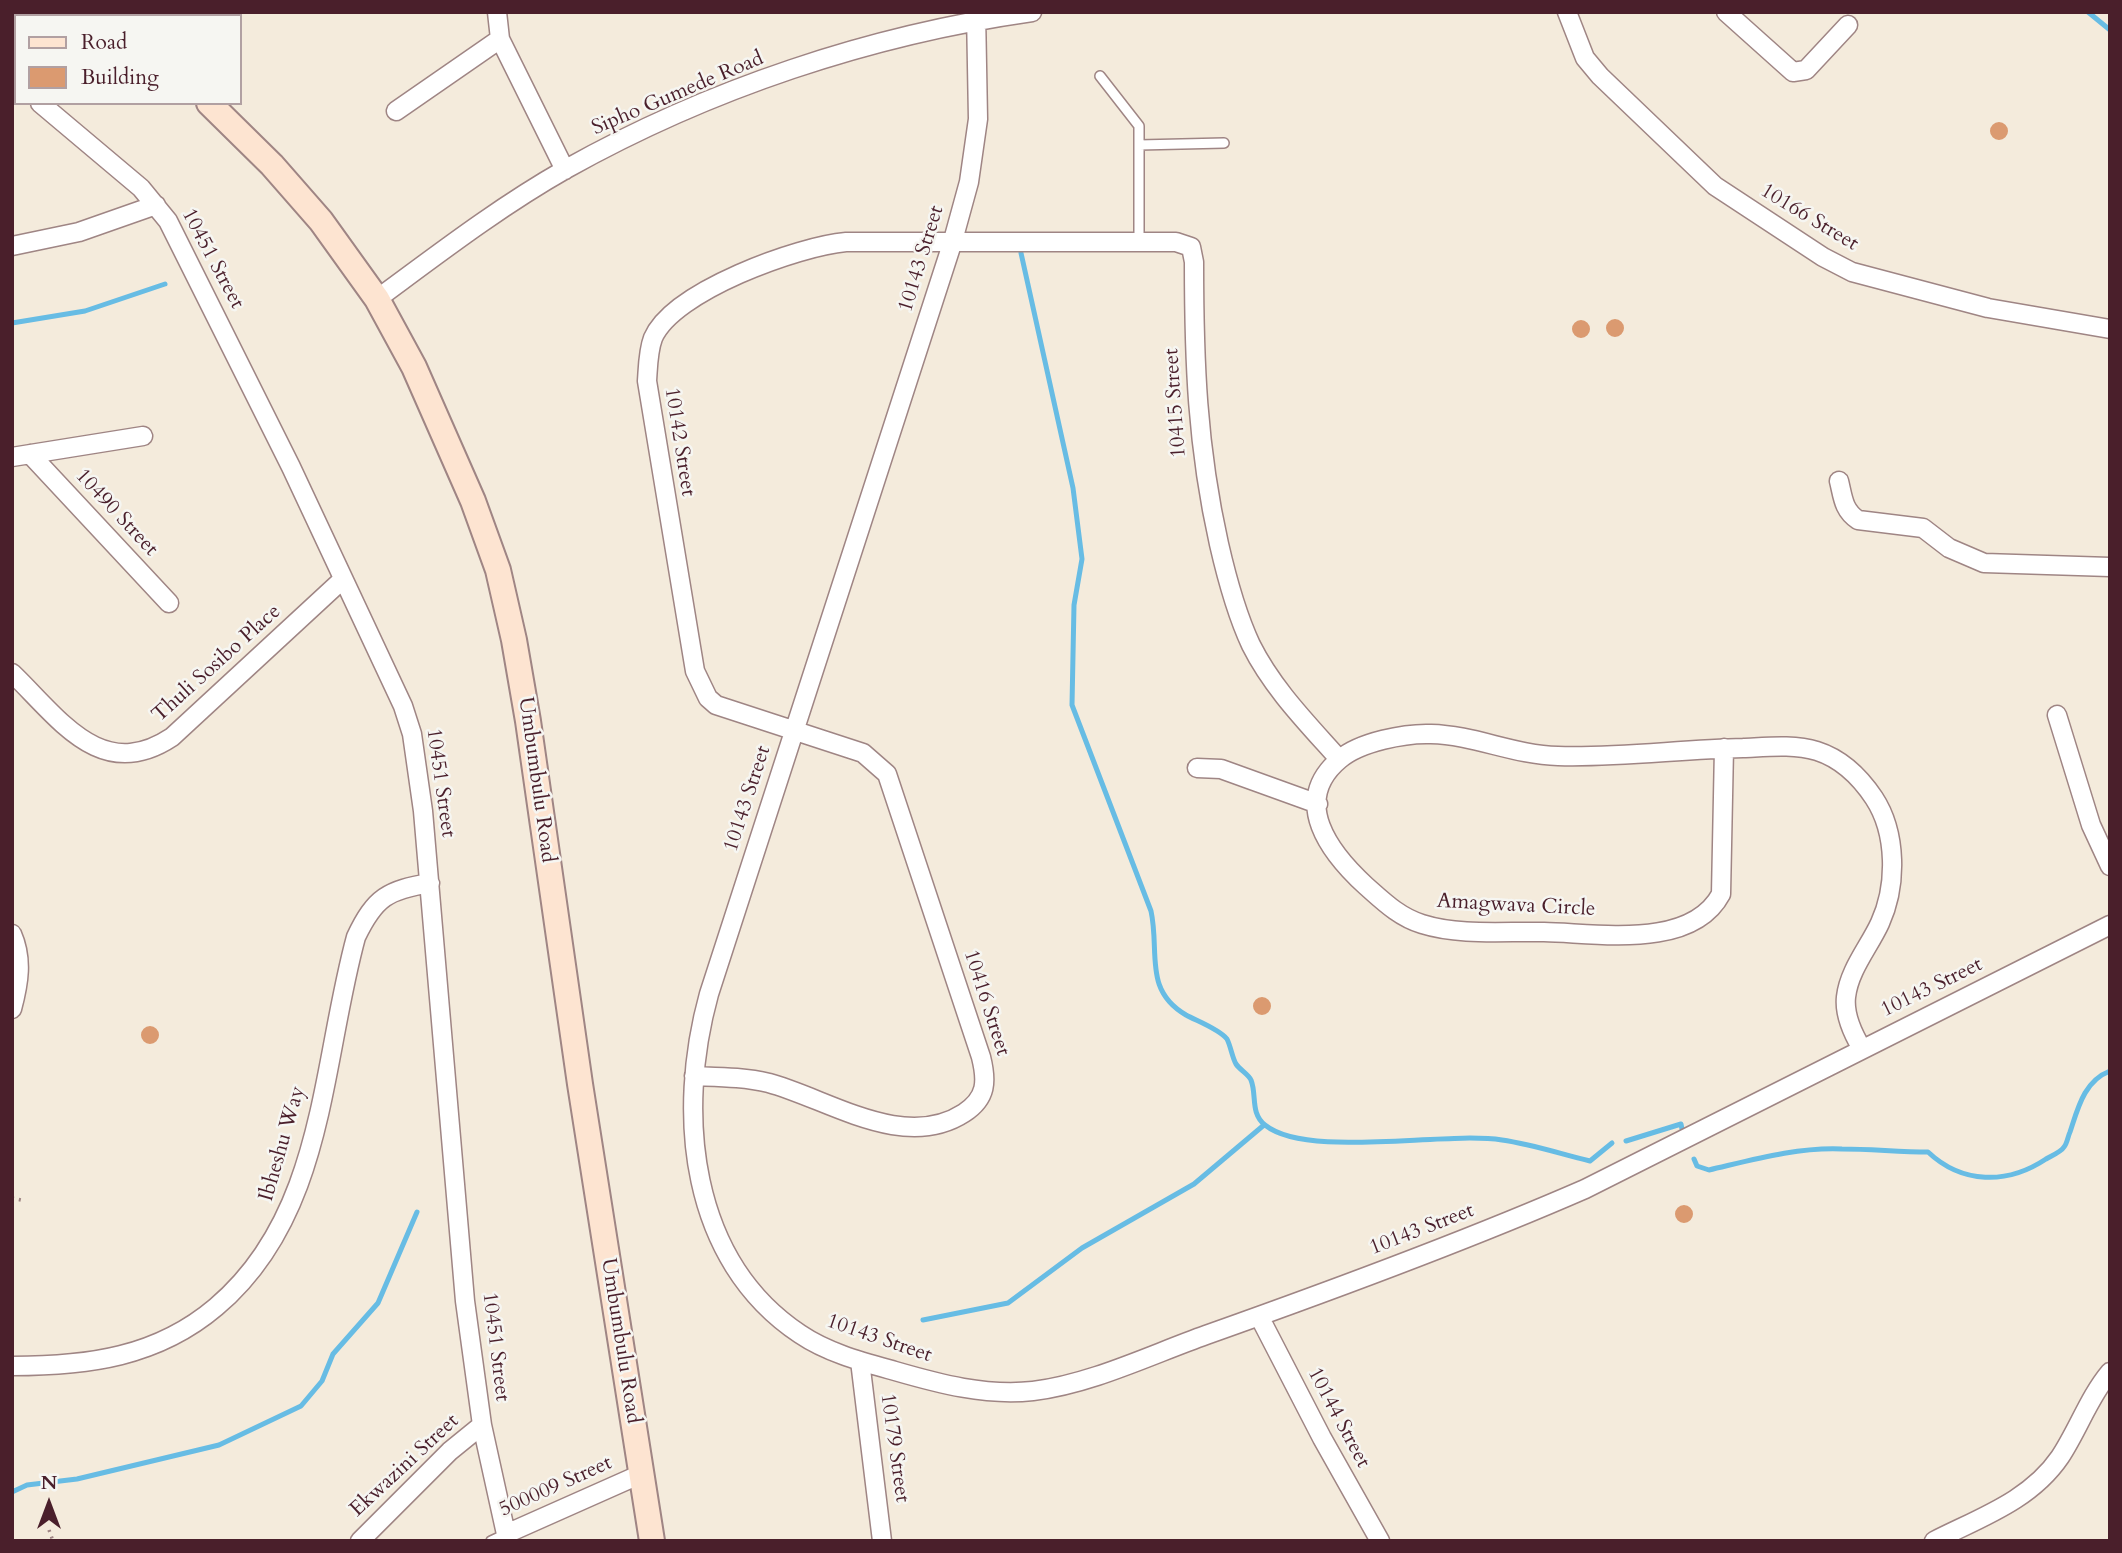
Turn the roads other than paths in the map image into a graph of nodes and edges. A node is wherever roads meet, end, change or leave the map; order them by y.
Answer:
1 (497, 12) edge
2 (1032, 12) edge
3 (1567, 12) edge
4 (1726, 12) edge
5 (975, 16) edge
6 (1848, 25) dead end
7 (500, 39) junction
8 (1100, 76) dead end
9 (42, 105) edge
10 (211, 105) edge
11 (396, 111) dead end
12 (1224, 143) dead end
13 (1139, 145) junction
14 (565, 170) junction
15 (156, 205) junction
16 (1139, 243) junction
17 (952, 244) junction
18 (12, 246) edge
19 (377, 299) junction
20 (2110, 328) edge
21 (143, 436) dead end
22 (21, 456) edge
23 (1839, 481) dead end
24 (2110, 567) edge
25 (342, 580) junction
26 (169, 604) dead end
27 (12, 673) edge
28 (2057, 715) dead end
29 (794, 729) junction
30 (1724, 748) junction
31 (1339, 759) junction
32 (1197, 768) dead end
33 (1318, 804) junction
34 (2110, 866) edge
35 (430, 883) junction
36 (2110, 925) edge
37 (12, 934) edge
38 (14, 998) edge
39 (1862, 1049) junction
40 (694, 1076) junction
41 (1259, 1316) junction
42 (860, 1361) junction
43 (12, 1366) edge
44 (2110, 1372) edge
45 (482, 1425) junction
46 (640, 1474) junction
47 (498, 1537) edge
48 (360, 1541) edge
49 (652, 1541) edge
50 (882, 1541) edge
51 (1380, 1541) edge
52 (1934, 1541) edge

1 - 7 street
2 - 5 street, Sipho Gumede Road
3 - 20 street, 10166 Street
4 - 6 street
5 - 14 street, Sipho Gumede Road
5 - 17 street, 10143 Street
7 - 11 street
7 - 14 street
8 - 13 lane
9 - 15 street, 10451 Street
10 - 19 main road, Umbumbulu Road
12 - 13 lane
13 - 16 lane
14 - 19 street, Sipho Gumede Road
15 - 18 street
15 - 25 street, 10451 Street
16 - 17 street, 10415 Street
16 - 31 street, 10415 Street
17 - 29 street, 10143 Street
17 - 29 street, 10142 Street
19 - 46 main road, Umbumbulu Road
21 - 22 street
22 - 26 street, 10490 Street
23 - 24 street
25 - 27 street, Thuli Sosibo Place
25 - 35 street, 10451 Street
28 - 34 street
29 - 40 street, 10143 Street
29 - 40 street, 10416 Street
30 - 31 street
30 - 33 street, Amagwava Circle
30 - 39 street
31 - 33 street
32 - 33 street
35 - 43 street, Ibheshu Way
35 - 45 street, 10451 Street
36 - 39 street, 10143 Street
37 - 38 street
39 - 41 street, 10143 Street
40 - 42 street, 10143 Street
41 - 42 street, 10143 Street
41 - 51 street, 10144 Street
42 - 50 street, 10179 Street
44 - 52 street
45 - 47 street, 10451 Street
45 - 48 street, Ekwazini Street
46 - 47 street, 500009 Street
46 - 49 main road, Umbumbulu Road

